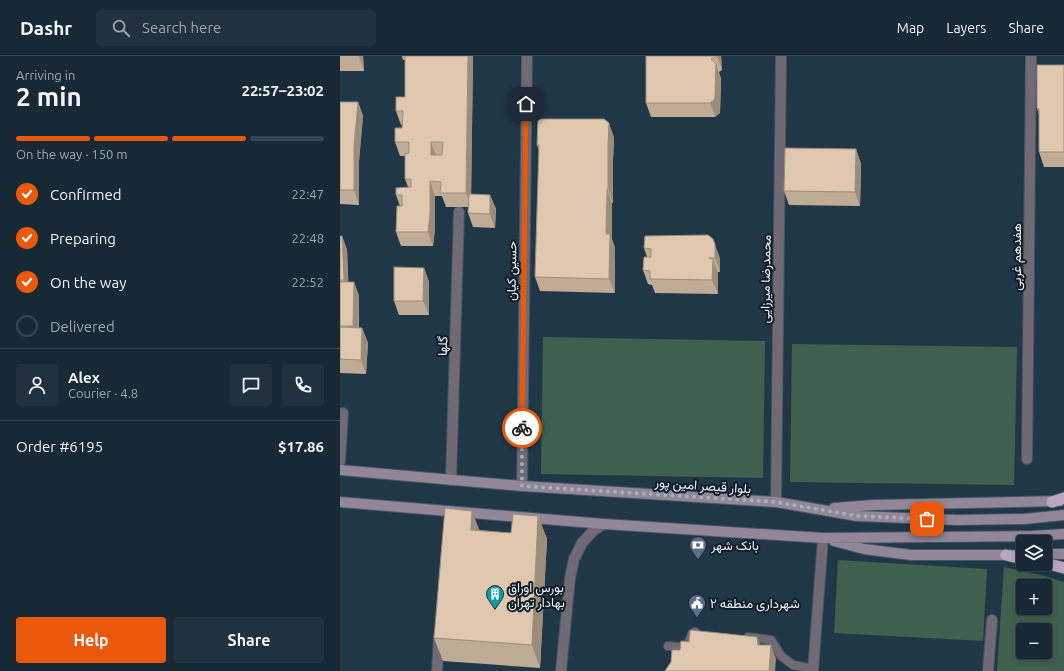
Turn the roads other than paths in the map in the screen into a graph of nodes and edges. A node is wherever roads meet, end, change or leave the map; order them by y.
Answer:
1 (527, 56) edge
2 (781, 56) edge
3 (1031, 56) edge
4 (459, 212) edge
5 (343, 413) dead end
6 (1027, 459) dead end
7 (340, 461) edge
8 (340, 470) edge
9 (451, 480) junction
10 (522, 486) junction
11 (1064, 498) edge
12 (1064, 501) edge
13 (340, 502) edge
14 (776, 502) junction
15 (1052, 502) junction
16 (818, 509) junction
17 (1064, 515) edge
18 (604, 524) junction
19 (1064, 534) edge
20 (823, 538) junction
21 (1052, 554) edge
22 (1064, 554) edge
23 (1006, 555) junction
24 (1016, 555) edge
25 (1016, 557) edge
26 (1052, 565) edge
27 (1064, 568) edge
28 (992, 620) dead end
29 (440, 625) edge
30 (702, 632) edge
31 (738, 636) edge
32 (668, 646) dead end
33 (814, 670) edge
34 (437, 671) edge
35 (561, 671) edge
36 (988, 671) edge

1 - 10 street, حسین کیان
2 - 14 street, محمدرضا میرزایی
3 - 6 street, هفدهم غربی
4 - 9 street, گلها
5 - 7 street
8 - 9 main road, بلوار قیصر امین پور
9 - 10 main road, بلوار قیصر امین پور
10 - 14 main road, بلوار قیصر امین پور
11 - 15 highway
12 - 15 main road
13 - 18 main road
14 - 16 main road, بلوار قیصر امین پور
15 - 16 main road
16 - 17 main road, بلوار قیصر امین پور
18 - 20 main road
18 - 35 street
19 - 20 main road
20 - 23 main road
20 - 33 street
21 - 22 main road
23 - 24 main road
23 - 25 highway
26 - 27 highway
28 - 36 street
29 - 34 street
30 - 32 lane
31 - 33 lane

